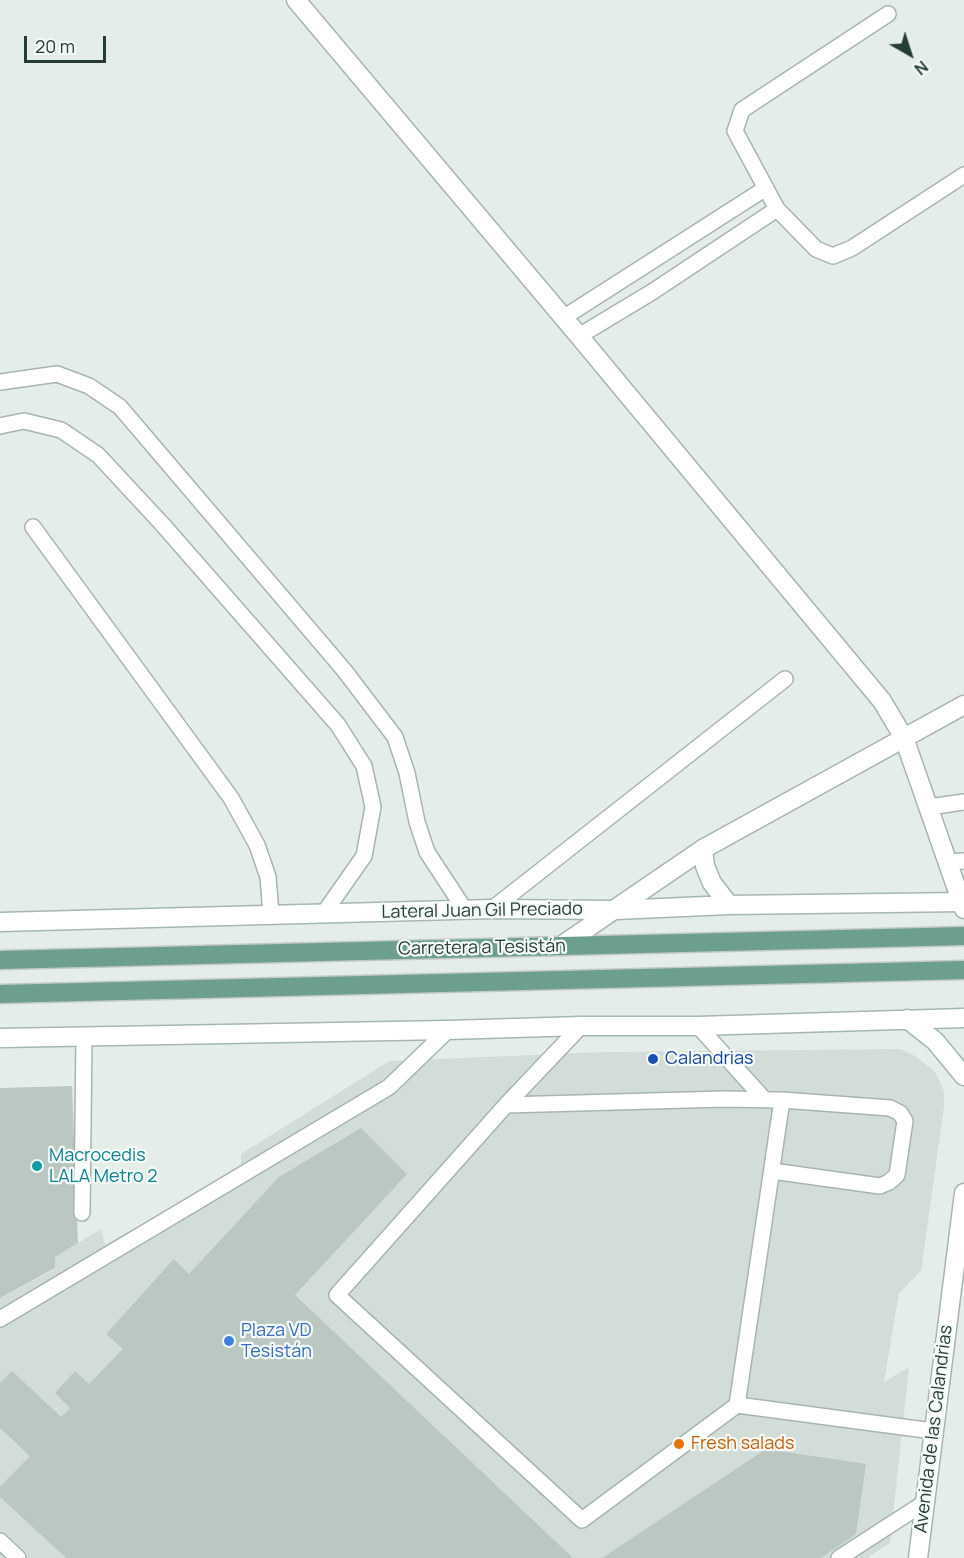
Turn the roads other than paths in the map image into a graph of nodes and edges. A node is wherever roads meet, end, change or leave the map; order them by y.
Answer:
1 (296, 0) edge
2 (888, 14) dead end
3 (964, 176) edge
4 (766, 188) junction
5 (777, 209) junction
6 (669, 250) junction
7 (682, 272) junction
8 (623, 280) junction
9 (637, 301) junction
10 (563, 318) junction
11 (579, 336) junction
12 (0, 382) edge
13 (0, 426) edge
14 (33, 527) dead end
15 (785, 679) dead end
16 (964, 705) edge
17 (904, 738) junction
18 (964, 802) edge
19 (929, 807) junction
20 (703, 849) junction
21 (956, 861) edge
22 (963, 904) edge
23 (729, 905) junction
24 (492, 909) junction
25 (465, 910) junction
26 (616, 910) junction
27 (324, 913) junction
28 (271, 914) junction
29 (0, 922) edge
30 (964, 936) edge
31 (561, 946) junction
32 (0, 960) edge
33 (964, 970) edge
34 (0, 994) edge
35 (964, 1018) edge
36 (908, 1019) junction
37 (581, 1026) junction
38 (698, 1026) junction
39 (448, 1030) junction
40 (84, 1035) junction
41 (0, 1038) edge
42 (964, 1076) edge
43 (764, 1099) junction
44 (782, 1100) junction
45 (506, 1105) junction
46 (772, 1172) junction
47 (964, 1193) edge
48 (82, 1213) dead end
49 (0, 1319) edge
50 (737, 1405) junction
51 (933, 1431) junction
52 (924, 1503) junction
53 (0, 1541) edge
54 (18, 1558) edge
55 (839, 1558) edge
56 (918, 1558) edge

1 - 10 main road
2 - 4 lane
3 - 5 lane
4 - 5 lane
4 - 6 lane
5 - 7 lane
6 - 7 lane
6 - 8 lane
7 - 9 lane
8 - 9 lane
8 - 10 lane
9 - 11 lane
10 - 11 main road
11 - 17 main road
12 - 25 lane
13 - 27 lane
14 - 28 lane
15 - 24 lane
16 - 17 main road
17 - 19 main road
17 - 20 main road
18 - 19 lane
19 - 21 main road
20 - 23 main road
20 - 26 main road
21 - 22 main road
22 - 23 main road, Lateral Juan Gil Preciado
23 - 26 main road, Lateral Juan Gil Preciado
24 - 25 main road, Lateral Juan Gil Preciado
24 - 26 main road, Lateral Juan Gil Preciado
25 - 27 main road, Lateral Juan Gil Preciado
26 - 31 main road
27 - 28 main road, Lateral Juan Gil Preciado
28 - 29 main road, Lateral Juan Gil Preciado
30 - 31 main road, Carretera a Tesistán
31 - 32 main road, Carretera a Tesistán
33 - 34 main road, Carretera a Tesistán
35 - 36 main road
36 - 38 main road
36 - 42 main road
37 - 38 main road
37 - 39 main road
37 - 45 lane
38 - 43 lane
39 - 40 main road
39 - 49 lane
40 - 41 main road
40 - 48 lane
43 - 44 lane
43 - 45 lane
44 - 46 lane
44 - 46 lane
45 - 50 lane
46 - 50 lane
47 - 51 main road, Avenida de las Calandrias
50 - 51 lane
51 - 52 main road, Avenida de las Calandrias
52 - 55 lane
52 - 56 main road, Avenida de las Calandrias
53 - 54 lane

